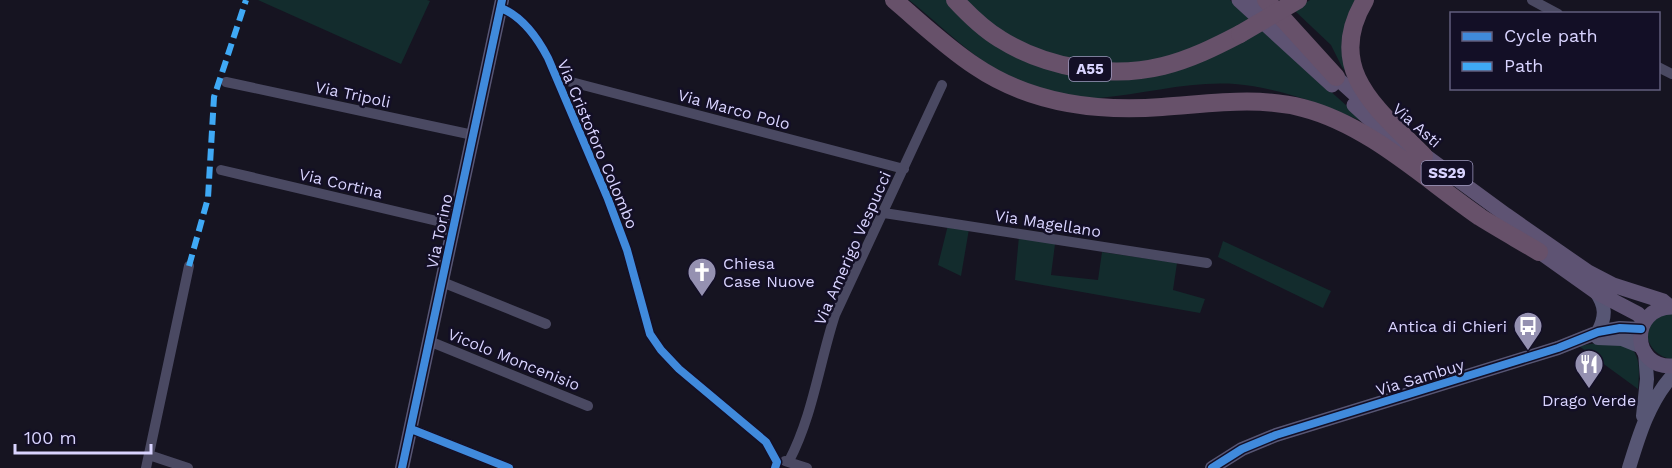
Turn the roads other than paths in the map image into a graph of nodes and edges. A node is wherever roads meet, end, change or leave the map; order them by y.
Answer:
1 (894, 0) edge
2 (955, 0) edge
3 (1239, 0) edge
4 (1252, 0) edge
5 (1266, 0) edge
6 (1298, 0) edge
7 (1365, 0) edge
8 (1532, 0) edge
9 (501, 4) edge
10 (1554, 12) edge
11 (1336, 77) junction
12 (556, 78) junction
13 (226, 82) dead end
14 (942, 85) dead end
15 (473, 135) junction
16 (1424, 156) junction
17 (904, 169) junction
18 (221, 170) dead end
19 (884, 213) junction
20 (454, 225) junction
21 (1539, 252) junction
22 (1207, 262) dead end
23 (189, 266) dead end
24 (442, 282) junction
25 (1596, 292) junction
26 (1670, 307) edge
27 (546, 324) dead end
28 (1643, 325) junction
29 (1598, 332) junction
30 (1584, 339) junction
31 (429, 341) junction
32 (1643, 350) junction
33 (1672, 366) edge
34 (1672, 376) edge
35 (1667, 387) edge
36 (588, 406) dead end
37 (411, 429) junction
38 (1641, 430) junction
39 (149, 455) junction
40 (789, 461) junction
41 (776, 465) edge
42 (146, 468) edge
43 (188, 468) edge
44 (402, 468) edge
45 (508, 468) edge
46 (807, 468) edge
47 (1212, 468) edge
48 (1629, 468) edge

1 - 21 highway
2 - 6 highway, A55, bridge
3 - 21 main road, Via Asti / SS29
4 - 11 main road, Via Asti / SS29
5 - 11 highway
7 - 16 highway
8 - 10 street
9 - 12 street, Via Cristoforo Colombo
9 - 15 street, Via Torino
11 - 16 main road, Via Asti / SS29
12 - 17 street, Via Marco Polo
12 - 41 street, Via Cristoforo Colombo
13 - 15 street, Via Tripoli
14 - 17 street, Via Amerigo Vespucci
15 - 20 street, Via Torino
16 - 26 main road, Via Asti / SS29
17 - 19 street, Via Amerigo Vespucci
18 - 20 street, Via Cortina
19 - 22 street, Via Magellano
19 - 40 street, Via Amerigo Vespucci
20 - 24 street, Via Torino
21 - 25 main road, Via Asti / SS29
23 - 39 street
24 - 27 street
24 - 31 street, Via Torino
25 - 28 main road, Via Asti / SS29
25 - 29 street
26 - 28 main road
28 - 29 street, Via Sambuy
28 - 32 main road
29 - 30 street, Via Sambuy
30 - 32 street, Via Sambuy
30 - 47 street, Via Sambuy
31 - 36 street, Vicolo Moncenisio
31 - 37 street, Via Torino
32 - 33 main road
32 - 38 street
34 - 35 street
35 - 38 street
37 - 44 street, Via Torino
37 - 45 street
38 - 48 street
39 - 42 street
39 - 43 street
40 - 41 street
40 - 46 street

